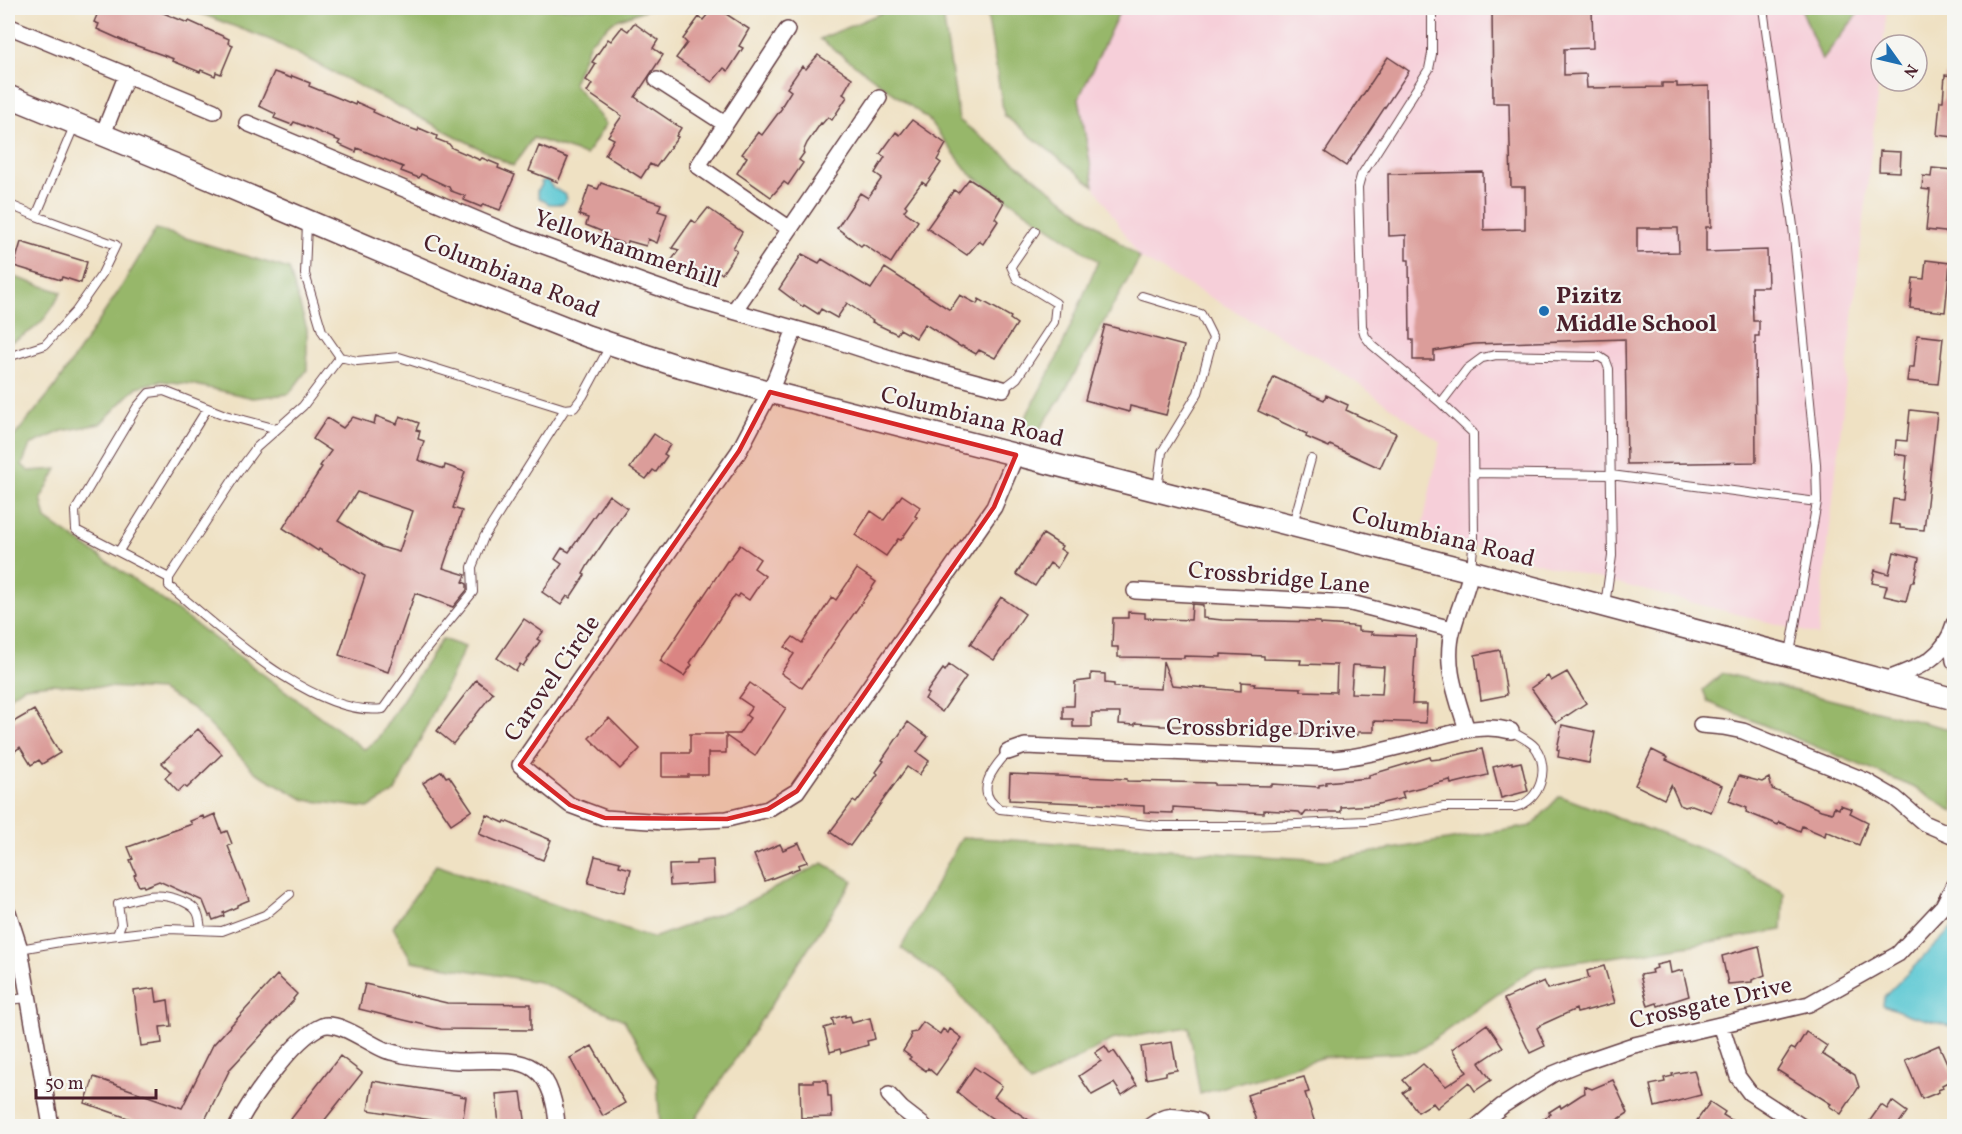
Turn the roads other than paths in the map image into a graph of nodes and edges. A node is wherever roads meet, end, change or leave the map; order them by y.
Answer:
1 (1432, 8) edge
2 (1763, 8) edge
3 (8, 26) edge
4 (787, 30) dead end
5 (127, 74) junction
6 (657, 80) dead end
7 (8, 96) edge
8 (879, 98) dead end
9 (214, 111) dead end
10 (75, 123) junction
11 (247, 123) dead end
12 (725, 124) junction
13 (103, 134) junction
14 (8, 204) edge
15 (36, 216) junction
16 (307, 220) junction
17 (790, 228) junction
18 (1035, 231) dead end
19 (1142, 296) dead end
20 (734, 310) junction
21 (795, 328) junction
22 (610, 344) junction
23 (8, 357) edge
24 (340, 357) junction
25 (1004, 389) joint
26 (770, 392) junction
27 (1441, 403) junction
28 (207, 408) junction
29 (565, 409) junction
30 (277, 429) junction
31 (1017, 455) junction
32 (1311, 459) dead end
33 (1473, 473) junction
34 (1611, 475) junction
35 (1157, 492) junction
36 (1816, 502) junction
37 (1292, 527) junction
38 (119, 551) junction
39 (1471, 571) junction
40 (169, 578) junction
41 (1135, 591) dead end
42 (1605, 606) junction
43 (1452, 629) junction
44 (1953, 629) edge
45 (1789, 654) junction
46 (1954, 661) edge
47 (1885, 680) junction
48 (1954, 699) edge
49 (1701, 725) dead end
50 (1467, 730) junction
51 (1511, 731) joint
52 (1008, 752) joint
53 (1954, 836) edge
54 (1954, 885) edge
55 (290, 894) dead end
56 (1949, 901) edge
57 (8, 912) edge
58 (201, 930) junction
59 (117, 934) junction
60 (20, 949) junction
61 (28, 998) junction
62 (8, 1000) edge
63 (1721, 1025) junction
64 (889, 1095) dead end
65 (1198, 1121) dead end
66 (51, 1126) edge
67 (237, 1126) edge
68 (557, 1126) edge
69 (924, 1126) edge
70 (1150, 1126) edge
71 (1478, 1126) edge
72 (1801, 1126) edge

1 - 27 lane
2 - 36 lane
3 - 5 street
4 - 12 street
5 - 9 street
5 - 13 street
6 - 12 street
7 - 10 main road, Columbiana Road
8 - 17 street
10 - 13 main road, Columbiana Road
10 - 15 lane
11 - 20 street, Yellowhammerhill
12 - 17 street
13 - 16 main road, Columbiana Road
14 - 15 lane
15 - 23 lane
16 - 22 main road, Columbiana Road
16 - 24 lane
17 - 20 street
18 - 25 lane
19 - 35 lane
20 - 21 street, Yellowhammerhill
21 - 25 street, Yellowhammerhill
21 - 26 street
22 - 26 main road, Columbiana Road
22 - 29 lane
24 - 29 lane
24 - 30 lane
26 - 31 main road, Columbiana Road
26 - 31 street, Carovel Circle
27 - 33 lane
27 - 34 lane
28 - 30 lane
28 - 38 lane
28 - 38 lane
29 - 40 lane
30 - 40 lane
31 - 35 main road, Columbiana Road
32 - 37 lane
33 - 34 lane
33 - 39 lane
34 - 36 lane
34 - 42 lane
35 - 37 main road, Columbiana Road
36 - 45 lane
37 - 39 main road, Columbiana Road
38 - 40 lane
39 - 42 main road, Columbiana Road
39 - 43 street
41 - 43 street, Crossbridge Lane
42 - 45 main road, Columbiana Road
43 - 50 street
44 - 46 street
44 - 47 street
45 - 47 main road, Columbiana Road
47 - 48 main road, Columbiana Road
49 - 53 street
50 - 51 street, Crossbridge Drive
50 - 52 street, Crossbridge Drive
51 - 52 lane
54 - 56 street, Crossgate Drive
55 - 58 lane
56 - 63 street, Crossgate Drive
57 - 60 street
58 - 59 lane
58 - 59 lane
59 - 60 lane
60 - 61 street
61 - 62 lane
61 - 66 street
63 - 71 street, Crossgate Drive
63 - 72 street
64 - 69 street
65 - 70 street
67 - 68 street

